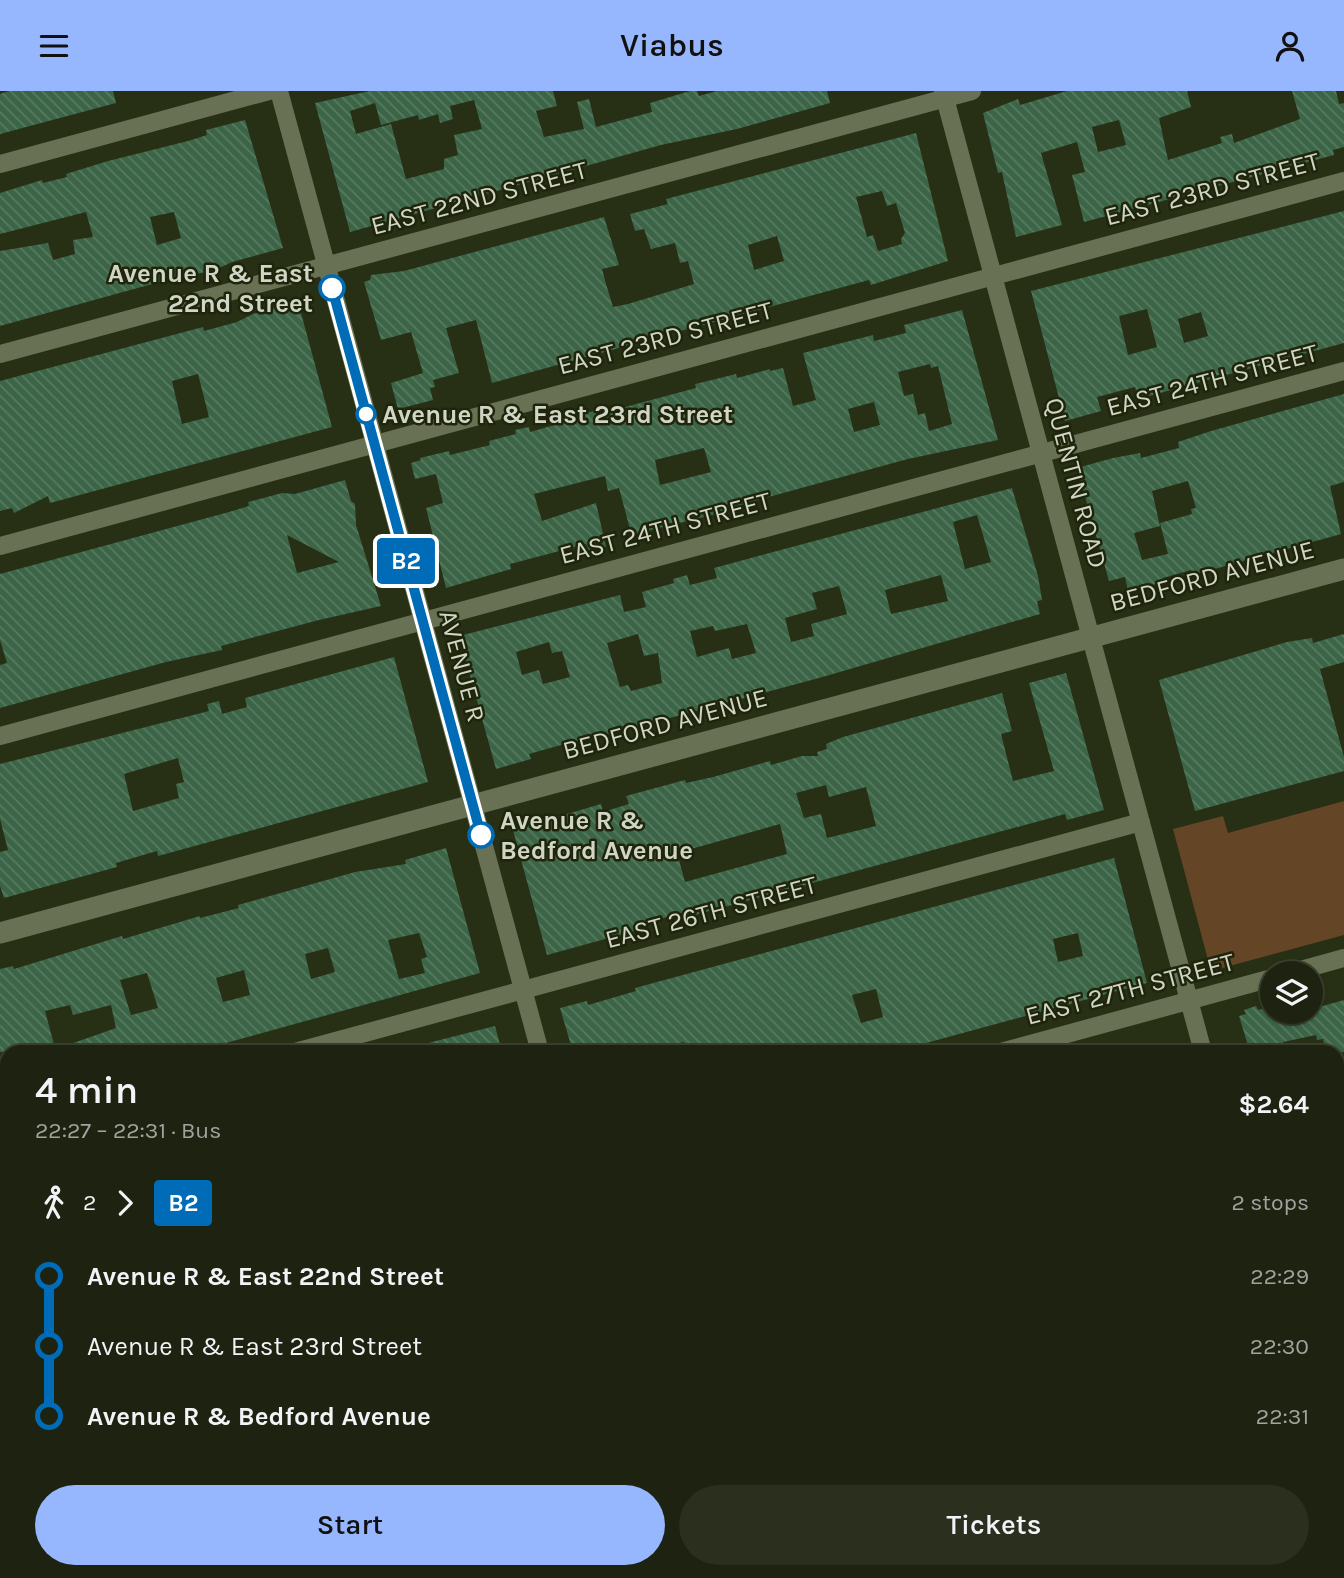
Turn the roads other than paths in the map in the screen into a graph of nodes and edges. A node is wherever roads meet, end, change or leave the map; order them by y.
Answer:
1 (269, 91) edge
2 (279, 91) edge
3 (972, 91) edge
4 (944, 95) edge
5 (0, 164) edge
6 (1344, 181) edge
7 (326, 266) junction
8 (993, 276) junction
9 (0, 354) edge
10 (1344, 371) edge
11 (374, 444) junction
12 (1041, 454) junction
13 (0, 546) edge
14 (1344, 569) edge
15 (422, 621) junction
16 (1091, 638) junction
17 (0, 736) edge
18 (472, 805) junction
19 (1141, 822) junction
20 (0, 933) edge
21 (1344, 958) edge
22 (1323, 964) edge
23 (1260, 981) edge
24 (523, 990) junction
25 (1189, 1000) junction
26 (321, 1045) edge
27 (538, 1045) edge
28 (1025, 1045) edge
29 (1201, 1045) edge

1 - 5 street
2 - 7 street, AVENUE R
3 - 4 street, EAST 22ND STREET
4 - 7 street, EAST 22ND STREET
4 - 8 street, QUENTIN ROAD
6 - 8 street, EAST 23RD STREET
7 - 9 street, EAST 22ND STREET
7 - 11 street, AVENUE R
8 - 11 street, EAST 23RD STREET
8 - 12 street, QUENTIN ROAD
10 - 12 street, EAST 24TH STREET
11 - 13 street, EAST 23RD STREET
11 - 15 street, AVENUE R
12 - 15 street, EAST 24TH STREET
12 - 16 street, QUENTIN ROAD
14 - 16 main road, BEDFORD AVENUE
15 - 17 street, EAST 24TH STREET
15 - 18 street, AVENUE R
16 - 18 main road, BEDFORD AVENUE
16 - 19 street, QUENTIN ROAD
18 - 20 main road, BEDFORD AVENUE
18 - 24 street, AVENUE R
19 - 24 street, EAST 26TH STREET
19 - 25 street, QUENTIN ROAD
21 - 22 street
23 - 25 street, EAST 27TH STREET
24 - 26 street, EAST 26TH STREET
24 - 27 street, AVENUE R
25 - 28 street, EAST 27TH STREET
25 - 29 street, QUENTIN ROAD

